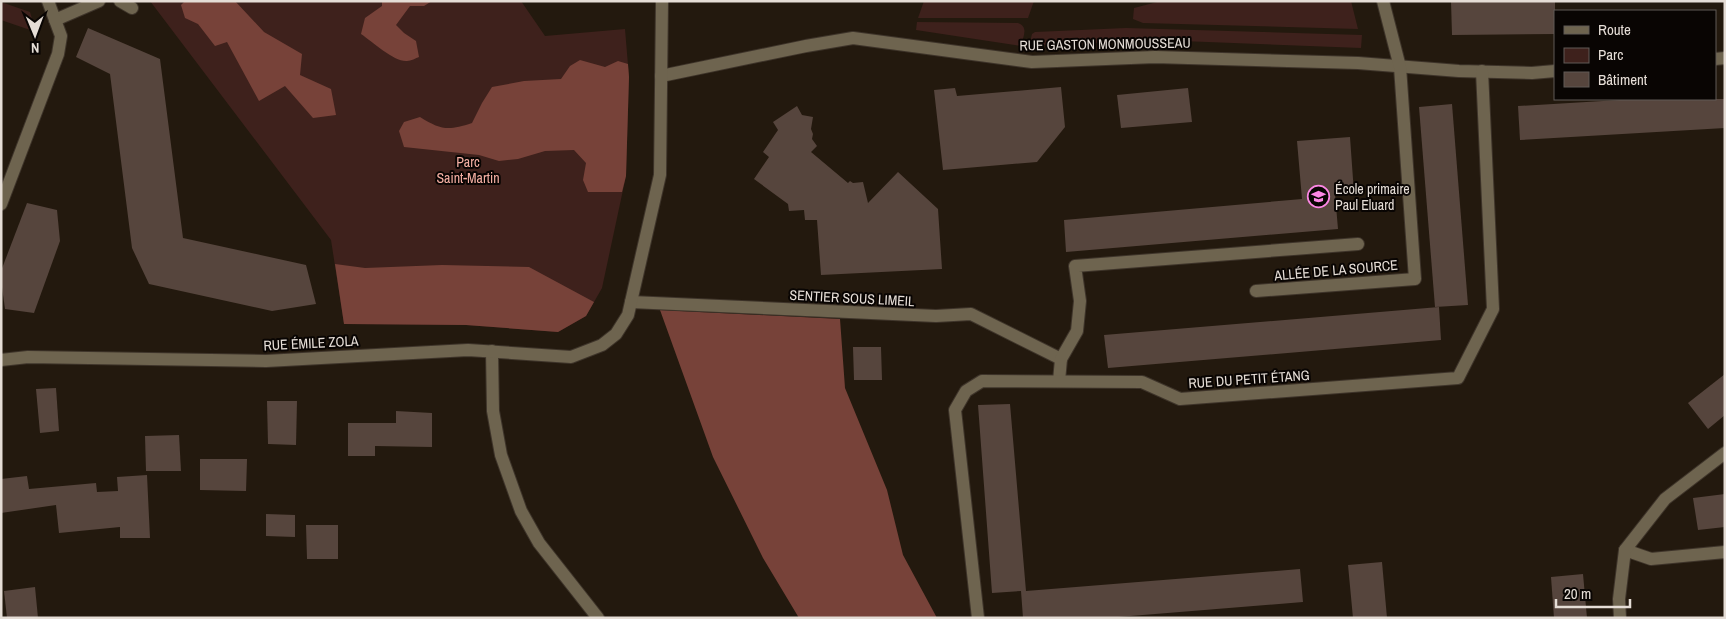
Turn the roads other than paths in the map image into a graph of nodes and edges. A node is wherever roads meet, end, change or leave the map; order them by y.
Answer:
1 (48, 1) edge
2 (98, 1) edge
3 (120, 1) edge
4 (662, 1) edge
5 (1383, 1) edge
6 (132, 8) dead end
7 (55, 20) junction
8 (1400, 67) junction
9 (1482, 71) junction
10 (1554, 71) edge
11 (660, 76) junction
12 (1, 204) edge
13 (1358, 244) dead end
14 (1256, 291) dead end
15 (632, 302) junction
16 (492, 351) junction
17 (1061, 359) junction
18 (1, 360) edge
19 (1059, 381) junction
20 (1725, 453) edge
21 (1625, 550) junction
22 (1725, 552) edge
23 (598, 618) edge
24 (978, 618) edge
25 (1620, 618) edge

1 - 7 street
2 - 7 street
3 - 6 street
4 - 11 street
5 - 8 street
7 - 12 street
8 - 9 street, RUE GASTON MONMOUSSEAU
8 - 11 street, RUE GASTON MONMOUSSEAU
8 - 14 street, ALLÉE DE LA SOURCE
9 - 10 street, RUE GASTON MONMOUSSEAU
9 - 19 street, RUE DU PETIT ÉTANG
11 - 15 street
13 - 17 street
15 - 16 street, RUE ÉMILE ZOLA
15 - 17 street, SENTIER SOUS LIMEIL
16 - 18 street, RUE ÉMILE ZOLA
16 - 23 street
17 - 19 street
19 - 24 street, RUE DU PETIT ÉTANG
20 - 21 street
21 - 22 street
21 - 25 street

